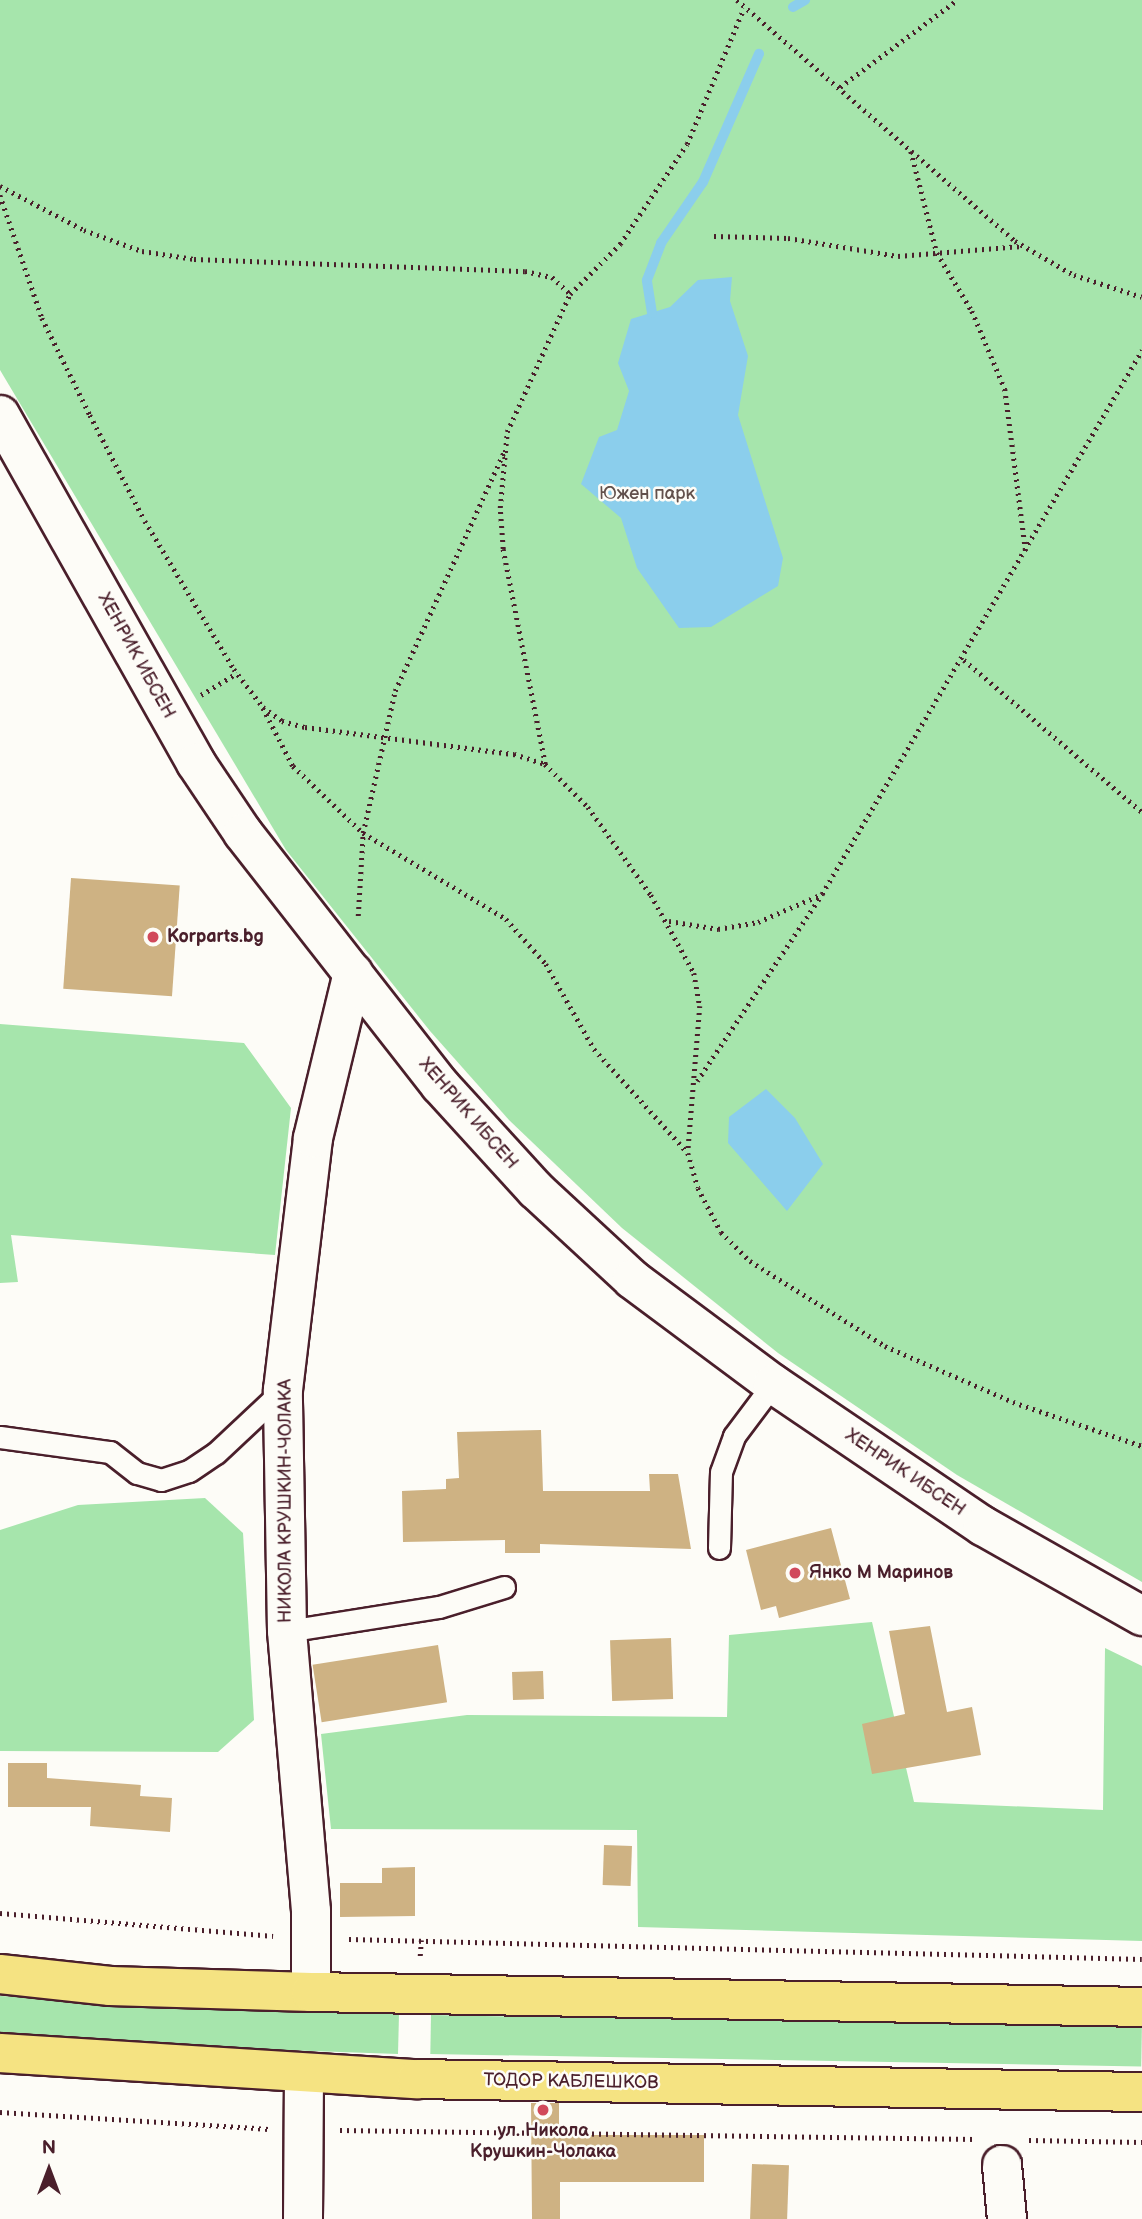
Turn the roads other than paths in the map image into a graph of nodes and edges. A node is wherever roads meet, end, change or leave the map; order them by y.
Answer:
1 (0, 415) edge
2 (353, 973) junction
3 (773, 1384) junction
4 (283, 1391) junction
5 (0, 1437) edge
6 (719, 1548) dead end
7 (505, 1587) dead end
8 (1142, 1616) edge
9 (287, 1631) junction
10 (0, 1974) edge
11 (311, 1992) junction
12 (1142, 2007) edge
13 (0, 2053) edge
14 (304, 2075) junction
15 (1142, 2092) edge
16 (1001, 2148) road end
17 (303, 2219) edge
18 (1007, 2219) edge

1 - 2 main road, ХЕНРИК ИБСЕН
2 - 3 main road, ХЕНРИК ИБСЕН
2 - 4 main road, НИКОЛА КРУШКИН-ЧОЛАКА
3 - 6 lane
3 - 8 main road, ХЕНРИК ИБСЕН
4 - 5 lane
4 - 9 main road, НИКОЛА КРУШКИН-ЧОЛАКА
7 - 9 lane
9 - 11 main road, НИКОЛА КРУШКИН-ЧОЛАКА
10 - 11 main road
11 - 12 main road
13 - 14 main road, ТОДОР КАБЛЕШКОВ
14 - 15 main road, ТОДОР КАБЛЕШКОВ
14 - 17 main road
16 - 18 main road

